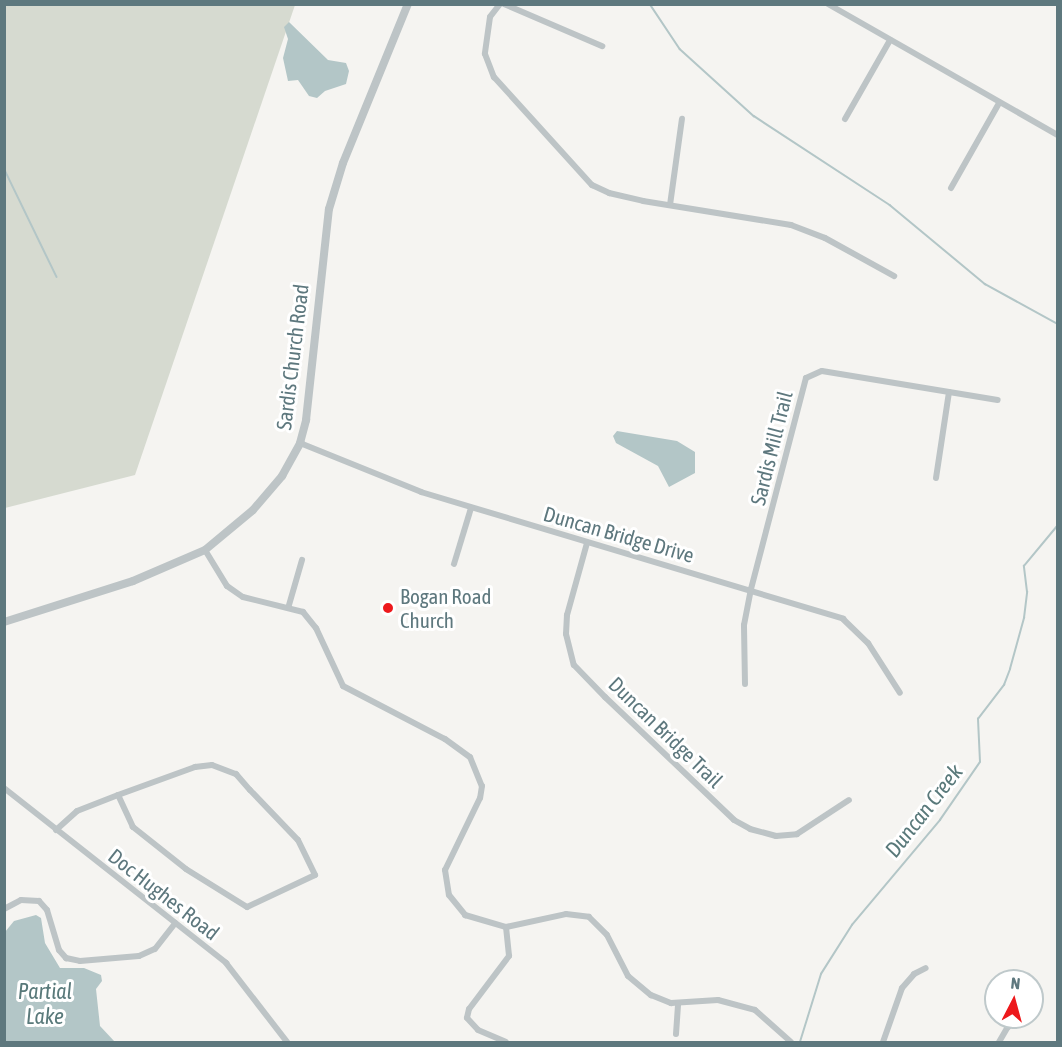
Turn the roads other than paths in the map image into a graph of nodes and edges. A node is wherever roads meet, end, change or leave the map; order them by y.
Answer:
1 (408, 4) edge
2 (502, 4) edge
3 (828, 4) edge
4 (890, 40) junction
5 (602, 46) dead end
6 (999, 103) junction
7 (845, 118) dead end
8 (682, 119) dead end
9 (1058, 135) edge
10 (951, 188) dead end
11 (670, 205) junction
12 (894, 276) dead end
13 (949, 392) junction
14 (998, 400) dead end
15 (300, 443) junction
16 (936, 478) dead end
17 (471, 508) junction
18 (587, 543) junction
19 (206, 550) junction
20 (302, 560) dead end
21 (454, 564) dead end
22 (751, 589) junction
23 (289, 605) junction
24 (4, 622) edge
25 (745, 684) dead end
26 (900, 693) dead end
27 (4, 788) edge
28 (118, 795) junction
29 (849, 800) dead end
30 (56, 830) junction
31 (4, 909) edge
32 (175, 923) junction
33 (506, 927) junction
34 (927, 968) dead end
35 (678, 1004) junction
36 (676, 1034) dead end
37 (287, 1042) edge
38 (506, 1042) edge
39 (791, 1042) edge
40 (883, 1042) edge

1 - 15 street, Sardis Church Road
2 - 5 street
2 - 11 street
3 - 4 street
4 - 6 street
4 - 7 street
6 - 9 street
6 - 10 street
8 - 11 street
11 - 12 street
13 - 14 street, Sardis Mill Trail
13 - 16 street
13 - 22 street, Sardis Mill Trail
15 - 17 street, Duncan Bridge Drive
15 - 19 street, Sardis Church Road
17 - 18 street, Duncan Bridge Drive
17 - 21 street
18 - 22 street, Duncan Bridge Drive
18 - 29 street, Duncan Bridge Trail
19 - 23 street
19 - 24 street, Sardis Church Road
20 - 23 street
22 - 25 street, Sardis Mill Trail
22 - 26 street, Duncan Bridge Drive
23 - 33 street
27 - 30 street, Doc Hughes Road
28 - 28 street
28 - 30 street
30 - 32 street, Doc Hughes Road
31 - 32 street
32 - 37 street, Doc Hughes Road
33 - 35 street
33 - 38 street
34 - 40 street
35 - 36 street
35 - 39 street

